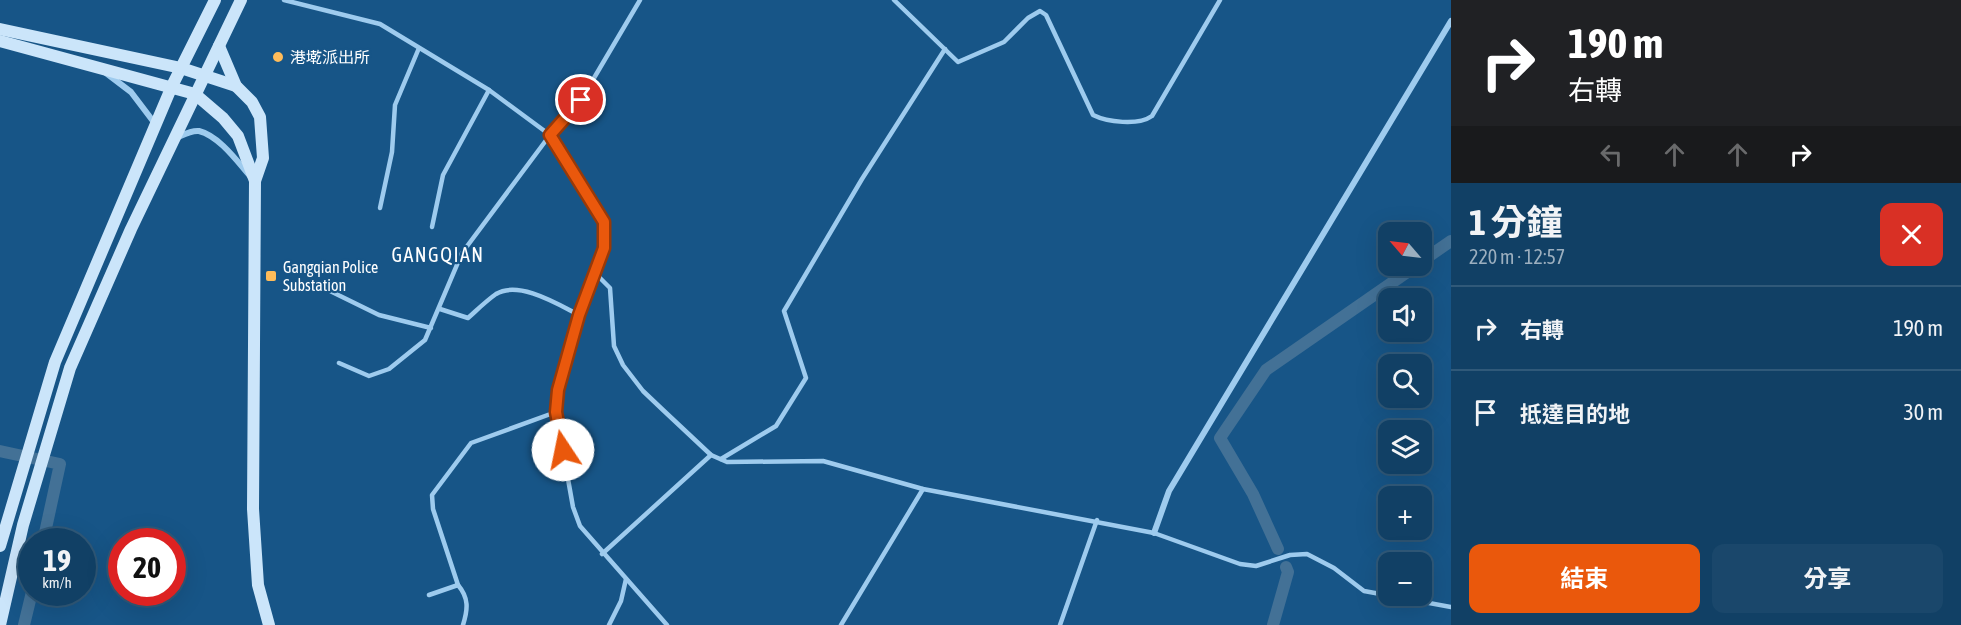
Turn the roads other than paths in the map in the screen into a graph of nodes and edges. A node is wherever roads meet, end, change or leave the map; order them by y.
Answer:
1 (215, 0) edge
2 (241, 0) edge
3 (284, 0) edge
4 (640, 0) edge
5 (894, 0) edge
6 (1220, 0) edge
7 (1451, 21) edge
8 (0, 29) edge
9 (0, 41) edge
10 (219, 46) junction
11 (419, 48) junction
12 (945, 49) junction
13 (96, 65) junction
14 (181, 68) junction
15 (205, 74) junction
16 (172, 86) junction
17 (236, 86) junction
18 (489, 90) junction
19 (195, 94) junction
20 (156, 125) junction
21 (550, 135) junction
22 (173, 139) junction
23 (255, 181) junction
24 (380, 208) dead end
25 (432, 227) dead end
26 (594, 272) junction
27 (328, 290) dead end
28 (440, 309) junction
29 (579, 315) junction
30 (431, 328) junction
31 (339, 363) dead end
32 (556, 412) junction
33 (711, 455) junction
34 (721, 459) junction
35 (923, 489) junction
36 (1097, 520) junction
37 (1154, 533) junction
38 (0, 546) edge
39 (602, 554) junction
40 (626, 579) junction
41 (458, 585) junction
42 (429, 595) dead end
43 (1451, 607) edge
44 (0, 625) edge
45 (269, 625) edge
46 (463, 625) edge
47 (609, 625) edge
48 (666, 625) edge
49 (841, 625) edge
50 (1060, 625) edge

1 - 14 main road
2 - 10 main road
3 - 11 lane
4 - 21 lane
5 - 12 lane
6 - 12 lane
7 - 37 street
8 - 14 main road
9 - 13 main road
10 - 15 main road
10 - 17 main road
11 - 18 lane
11 - 24 lane
12 - 34 lane
13 - 16 main road
13 - 20 street
14 - 15 main road
14 - 16 main road
15 - 17 main road
15 - 19 main road
16 - 19 main road
16 - 20 main road
17 - 23 main road
18 - 21 lane
18 - 25 lane
19 - 22 main road
19 - 23 main road
20 - 38 main road
21 - 26 lane
21 - 28 lane
22 - 23 street
22 - 44 main road
23 - 45 main road
26 - 29 lane
26 - 33 lane
27 - 30 lane
28 - 29 lane
28 - 30 lane
29 - 32 lane
30 - 31 lane
32 - 39 lane
32 - 41 lane
33 - 34 lane
33 - 39 lane
34 - 35 lane
35 - 36 lane
35 - 49 lane
36 - 37 lane
36 - 50 lane
37 - 43 lane
39 - 40 lane
40 - 47 lane
40 - 48 lane
41 - 42 lane
41 - 46 lane

